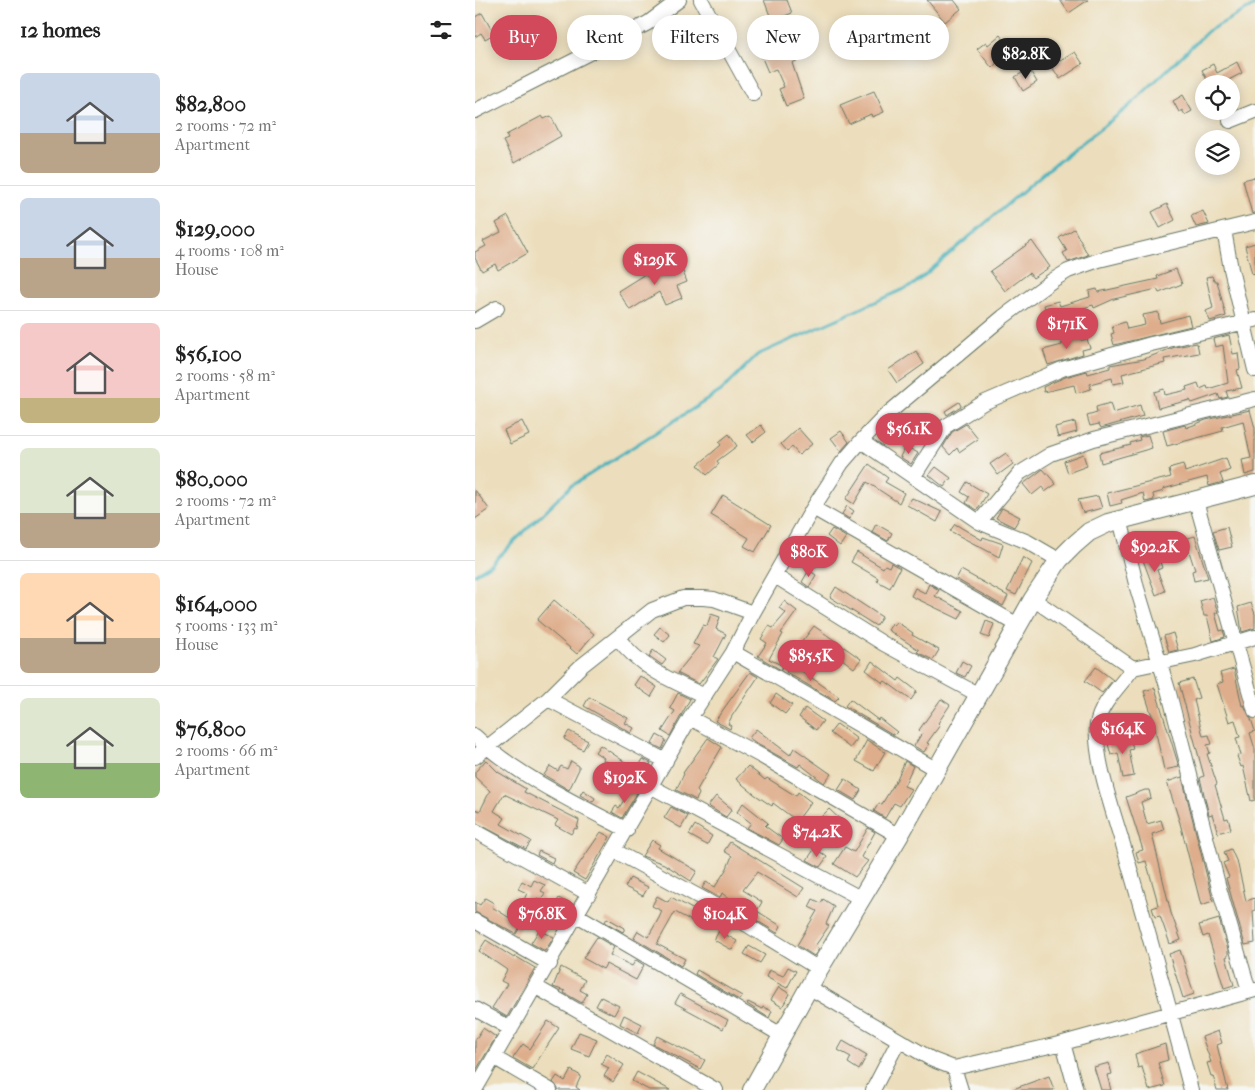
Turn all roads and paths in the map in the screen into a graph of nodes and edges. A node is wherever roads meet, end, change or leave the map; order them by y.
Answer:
1 (679, 0) edge
2 (701, 0) edge
3 (753, 94) dead end
4 (475, 111) edge
5 (1255, 112) edge
6 (1229, 121) dead end
7 (1255, 222) edge
8 (1224, 230) junction
9 (497, 308) dead end
10 (475, 321) edge
11 (1250, 322) edge
12 (1255, 370) edge
13 (1255, 399) edge
14 (861, 441) junction
15 (914, 476) junction
16 (1255, 485) edge
17 (1196, 501) junction
18 (813, 508) junction
19 (1120, 519) junction
20 (979, 522) junction
21 (1059, 560) junction
22 (775, 576) junction
23 (1033, 599) junction
24 (753, 613) junction
25 (1018, 625) junction
26 (1255, 637) edge
27 (618, 638) junction
28 (1236, 642) junction
29 (733, 652) junction
30 (1159, 663) junction
31 (1133, 668) junction
32 (979, 695) junction
33 (705, 696) junction
34 (548, 699) junction
35 (1255, 711) edge
36 (690, 718) junction
37 (475, 736) edge
38 (487, 748) junction
39 (475, 758) edge
40 (666, 761) junction
41 (937, 770) junction
42 (652, 787) junction
43 (475, 830) edge
44 (627, 830) junction
45 (899, 836) junction
46 (615, 851) junction
47 (589, 894) junction
48 (862, 899) junction
49 (577, 915) junction
50 (475, 921) edge
51 (550, 964) junction
52 (819, 969) junction
53 (536, 987) junction
54 (809, 988) junction
55 (1252, 990) edge
56 (475, 1008) edge
57 (1171, 1012) junction
58 (511, 1029) junction
59 (783, 1036) junction
60 (899, 1040) junction
61 (1063, 1043) junction
62 (495, 1058) junction
63 (954, 1068) junction
64 (475, 1090) edge
65 (550, 1090) edge
66 (716, 1090) edge
67 (752, 1090) edge
68 (873, 1090) edge
69 (961, 1090) edge
70 (1076, 1090) edge
71 (1191, 1090) edge

1 - 4 street
2 - 3 street
5 - 6 street
7 - 8 street
8 - 11 street
8 - 14 street
9 - 10 street
11 - 12 street
11 - 15 street
13 - 20 street
14 - 15 street
14 - 18 street
15 - 20 street
16 - 17 main road
17 - 19 main road
17 - 28 street
18 - 22 street
18 - 25 street
19 - 21 main road
19 - 30 street
20 - 21 street
21 - 23 main road
22 - 24 street
22 - 32 street
23 - 25 main road
23 - 31 street
24 - 27 street
24 - 29 street
25 - 32 main road
26 - 28 street
27 - 33 street
27 - 34 street
28 - 30 street
28 - 35 street
29 - 33 street
29 - 41 street
30 - 31 street
30 - 55 street
31 - 57 street
32 - 41 main road
33 - 36 street
34 - 38 street
34 - 40 street
36 - 40 street
36 - 45 street
37 - 38 street
38 - 39 street
38 - 44 street
40 - 42 street
41 - 45 main road
42 - 44 street
42 - 48 street
43 - 47 street
44 - 46 street
45 - 48 main road
46 - 47 street
46 - 52 street
47 - 49 street
48 - 52 main road
49 - 51 street
49 - 59 street
50 - 51 street
51 - 53 street
52 - 54 main road
53 - 58 street
53 - 66 street
54 - 59 main road
54 - 60 street
55 - 57 street
56 - 58 street
57 - 61 street
57 - 71 street
58 - 62 street
59 - 67 main road
60 - 63 street
60 - 68 street
61 - 63 street
61 - 70 street
62 - 64 street
62 - 65 street
63 - 69 street

